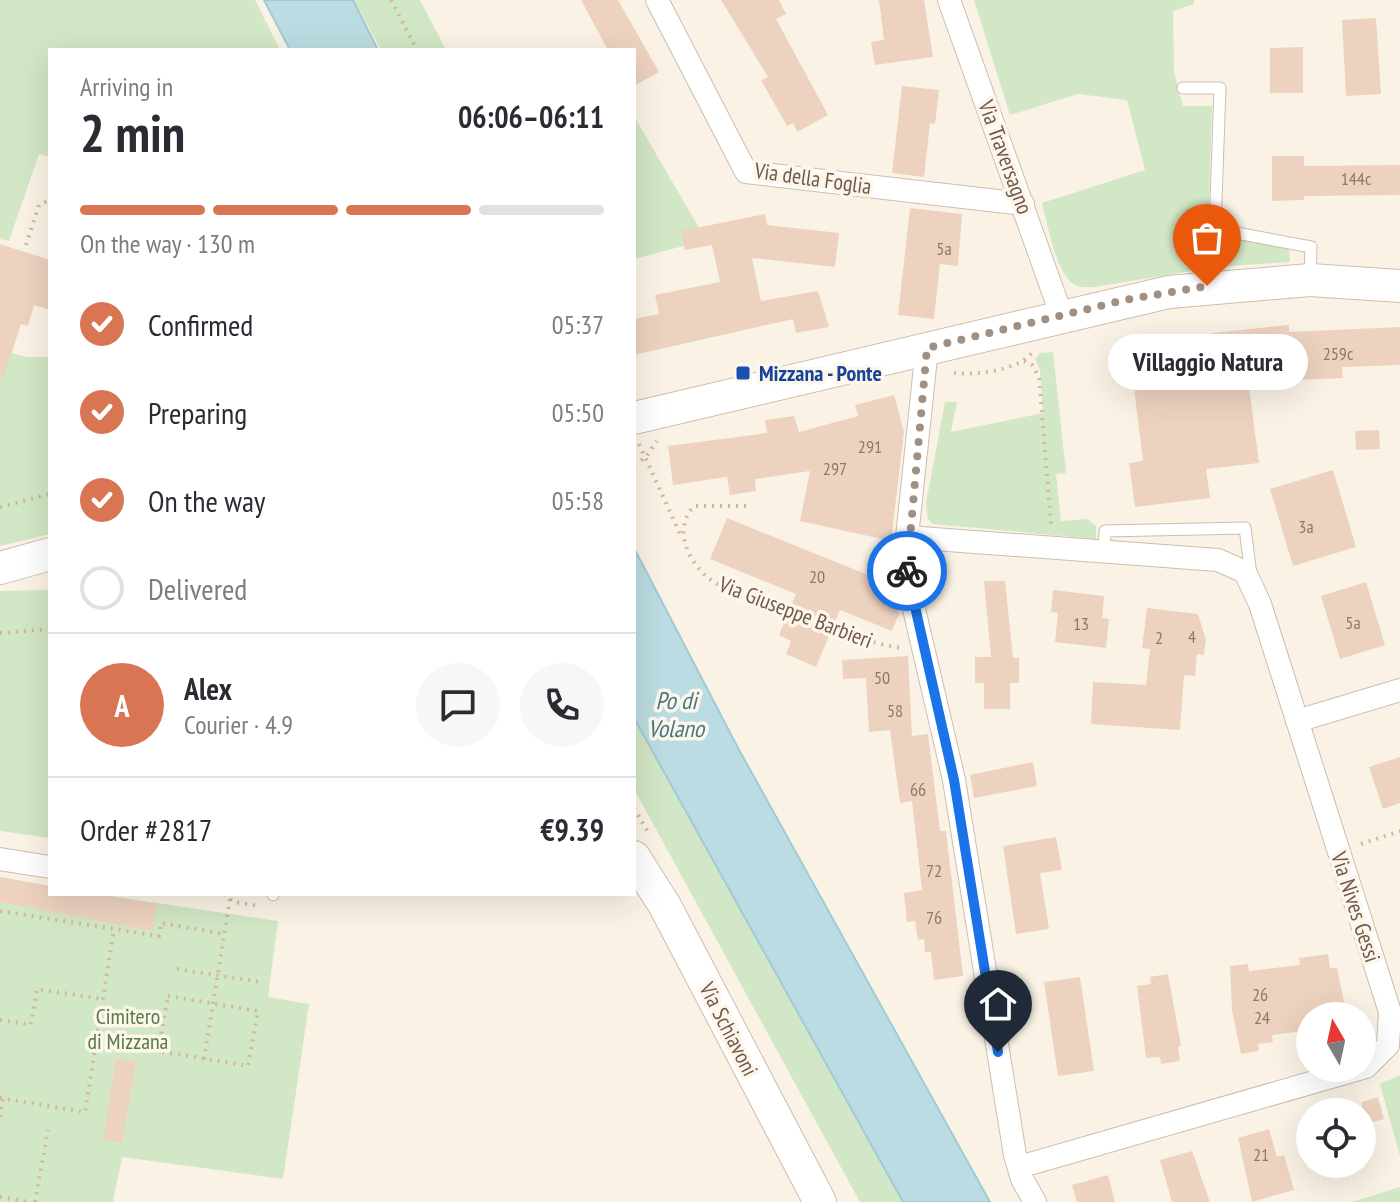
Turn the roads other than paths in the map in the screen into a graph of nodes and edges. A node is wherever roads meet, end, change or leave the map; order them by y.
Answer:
1 (657, 0) edge
2 (949, 0) edge
3 (1183, 88) dead end
4 (1023, 204) junction
5 (1310, 280) junction
6 (1400, 286) edge
7 (1061, 314) junction
8 (927, 348) junction
9 (636, 418) edge
10 (907, 537) junction
11 (1104, 552) junction
12 (48, 555) edge
13 (0, 569) edge
14 (48, 569) edge
15 (1251, 580) junction
16 (1400, 690) edge
17 (1297, 721) junction
18 (0, 859) edge
19 (636, 860) edge
20 (48, 867) edge
21 (1019, 1167) junction
22 (820, 1202) edge
23 (1035, 1202) edge

1 - 4 street, Via della Foglia
2 - 4 street, Via Traversagno
3 - 5 lane
4 - 7 street, Via Traversagno
5 - 6 main road
5 - 7 main road
7 - 8 main road
8 - 9 main road
8 - 10 street
10 - 11 street
10 - 21 street
11 - 15 street
11 - 15 lane, Via Nives Gessi
12 - 13 main road
13 - 14 main road
15 - 17 street, Via Nives Gessi
16 - 17 street
17 - 21 street, Via Nives Gessi
18 - 20 street
19 - 22 main road, Via Schiavoni
21 - 23 street

